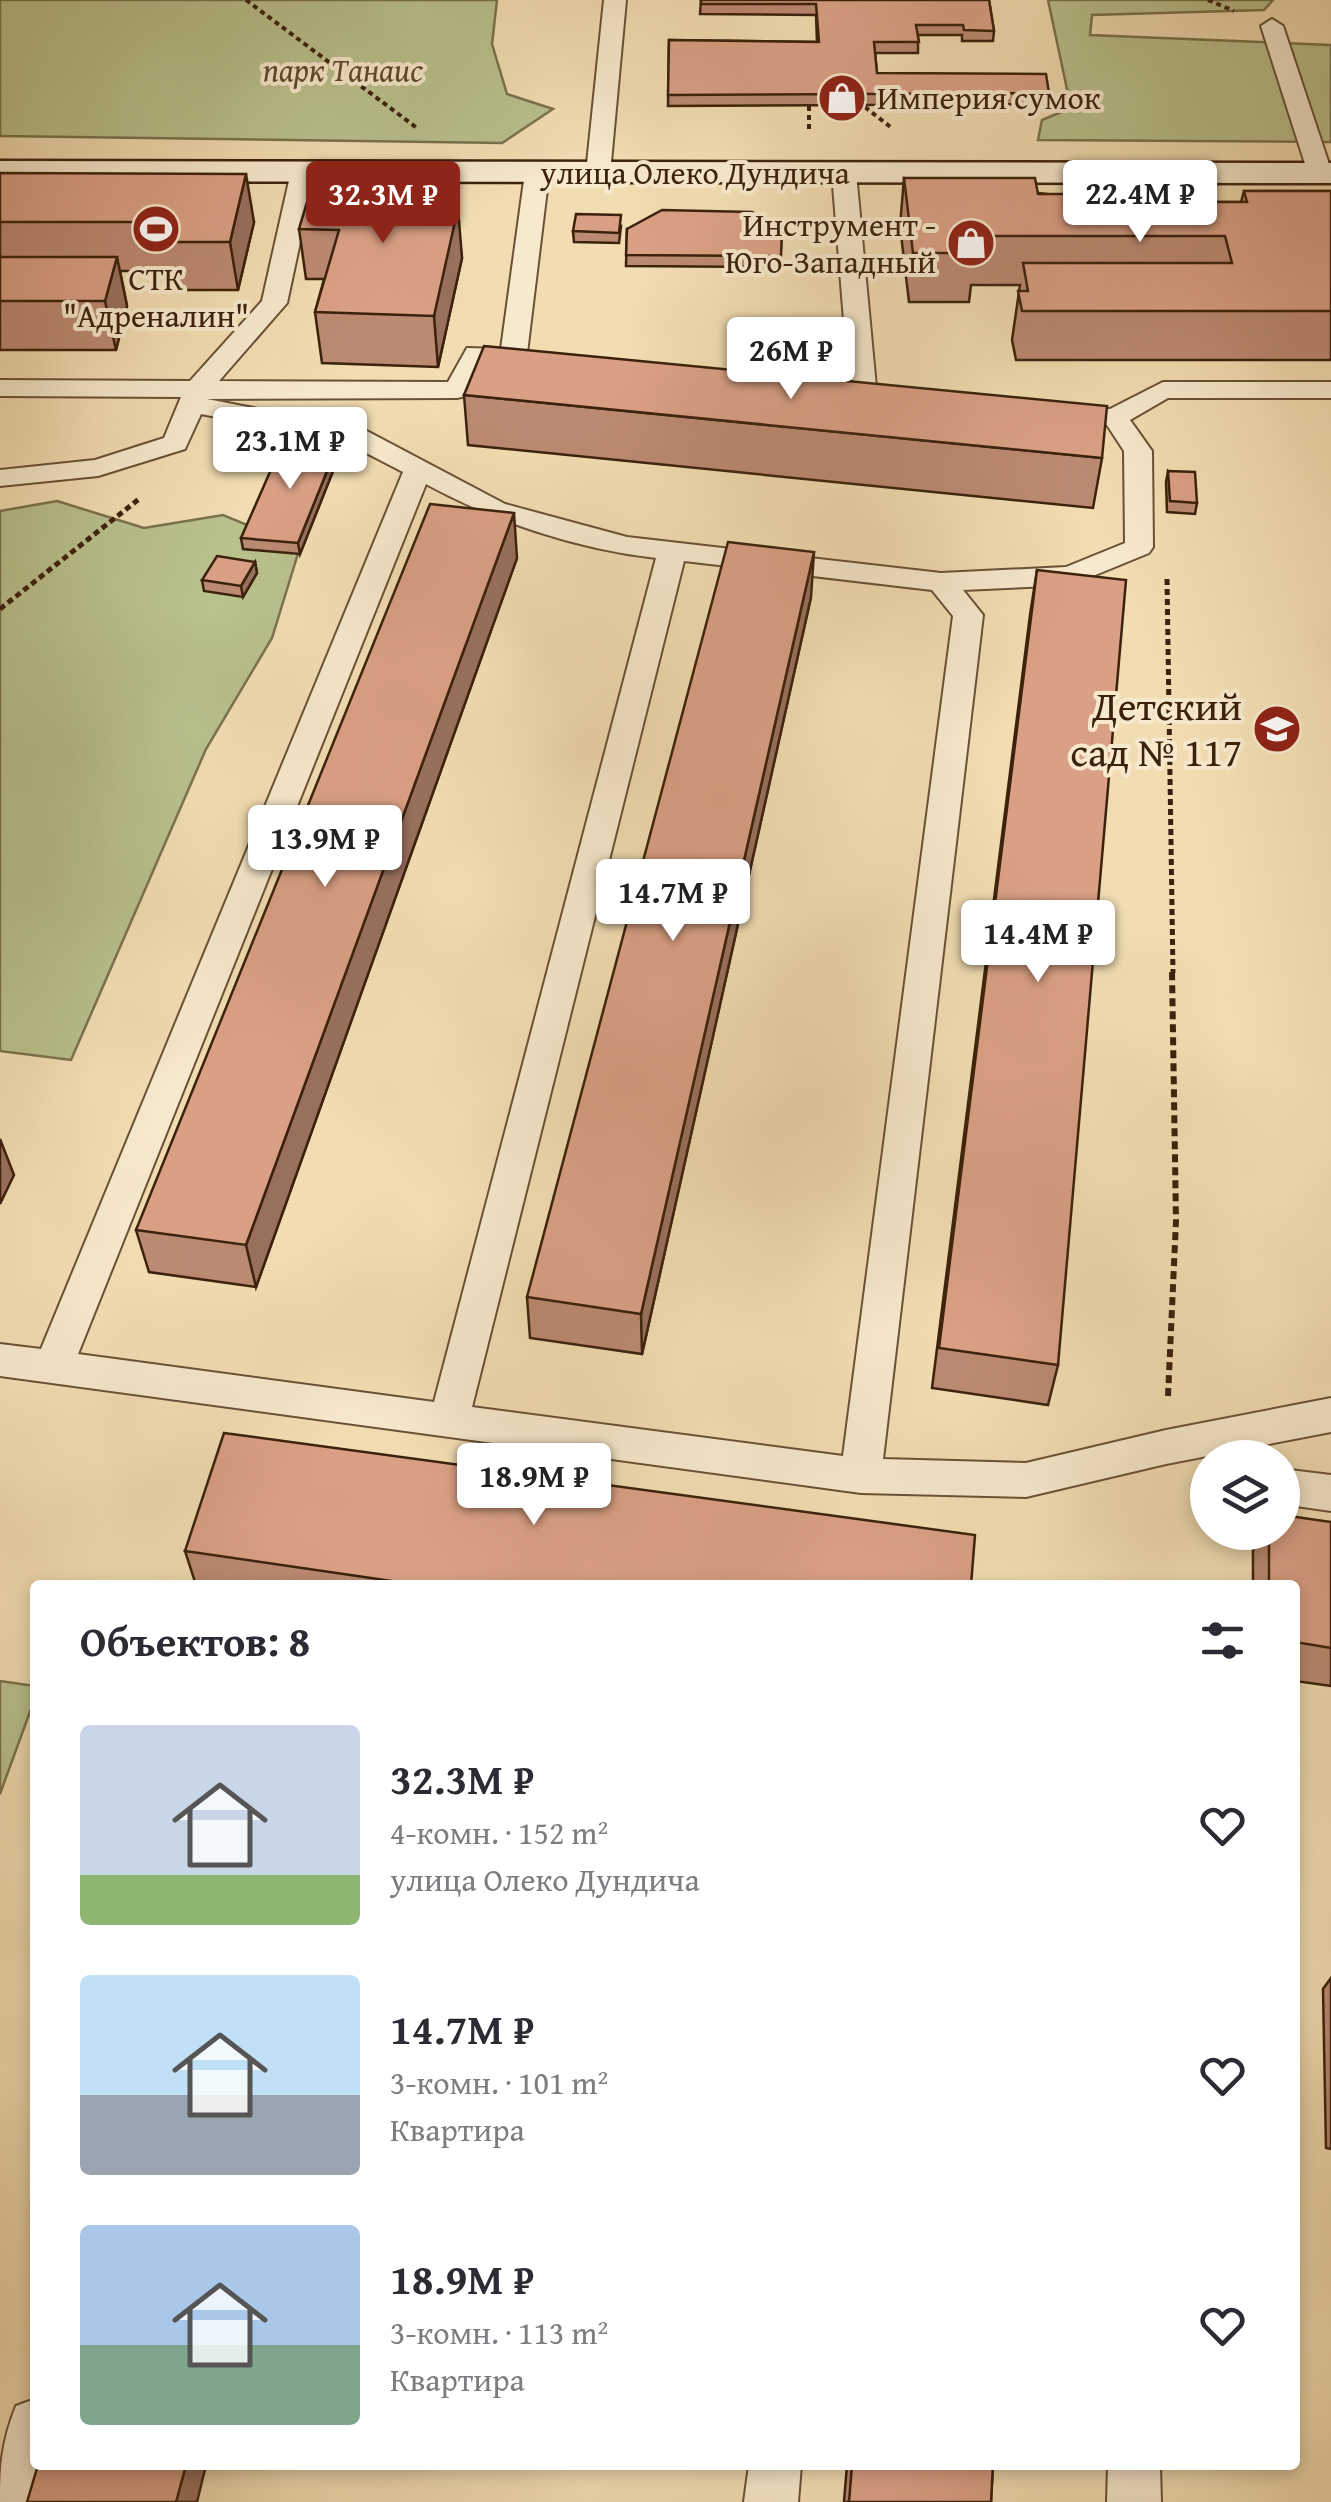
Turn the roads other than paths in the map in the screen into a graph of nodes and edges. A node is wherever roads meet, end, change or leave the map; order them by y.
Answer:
1 (615, 0) edge
2 (1272, 26) dead end
3 (0, 170) edge
4 (303, 172) junction
5 (537, 173) junction
6 (598, 173) junction
7 (1325, 173) edge
8 (844, 174) junction
9 (513, 359) junction
10 (552, 363) edge
11 (0, 388) edge
12 (1331, 390) edge
13 (195, 396) junction
14 (921, 399) edge
15 (1018, 409) edge
16 (1115, 418) junction
17 (418, 469) junction
18 (0, 478) edge
19 (672, 551) junction
20 (942, 582) junction
21 (0, 1360) edge
22 (53, 1368) junction
23 (1331, 1415) edge
24 (449, 1418) junction
25 (1166, 1447) junction
26 (1190, 1455) edge
27 (861, 1476) junction
28 (1300, 1489) edge
29 (1331, 1494) edge
30 (30, 2441) edge
31 (774, 2470) edge
32 (1134, 2470) edge
33 (11, 2502) edge
34 (770, 2502) edge
35 (1134, 2502) edge

1 - 6 lane
2 - 7 lane
3 - 4 street, улица Олеко Дундича
4 - 5 street, улица Олеко Дундича
4 - 13 lane
5 - 6 street, улица Олеко Дундича
5 - 9 lane
6 - 8 street, улица Олеко Дундича
7 - 8 street, улица Олеко Дундича
8 - 14 lane
9 - 10 lane
9 - 13 lane
11 - 13 lane
12 - 16 lane
13 - 17 lane
13 - 18 lane
15 - 16 lane
16 - 20 lane
17 - 19 lane
17 - 22 lane
19 - 20 lane
19 - 24 lane
20 - 27 lane
21 - 22 lane
22 - 24 lane
23 - 25 lane
24 - 27 lane
25 - 26 lane
25 - 27 lane
28 - 29 lane
30 - 33 lane
31 - 34 lane
32 - 35 lane

